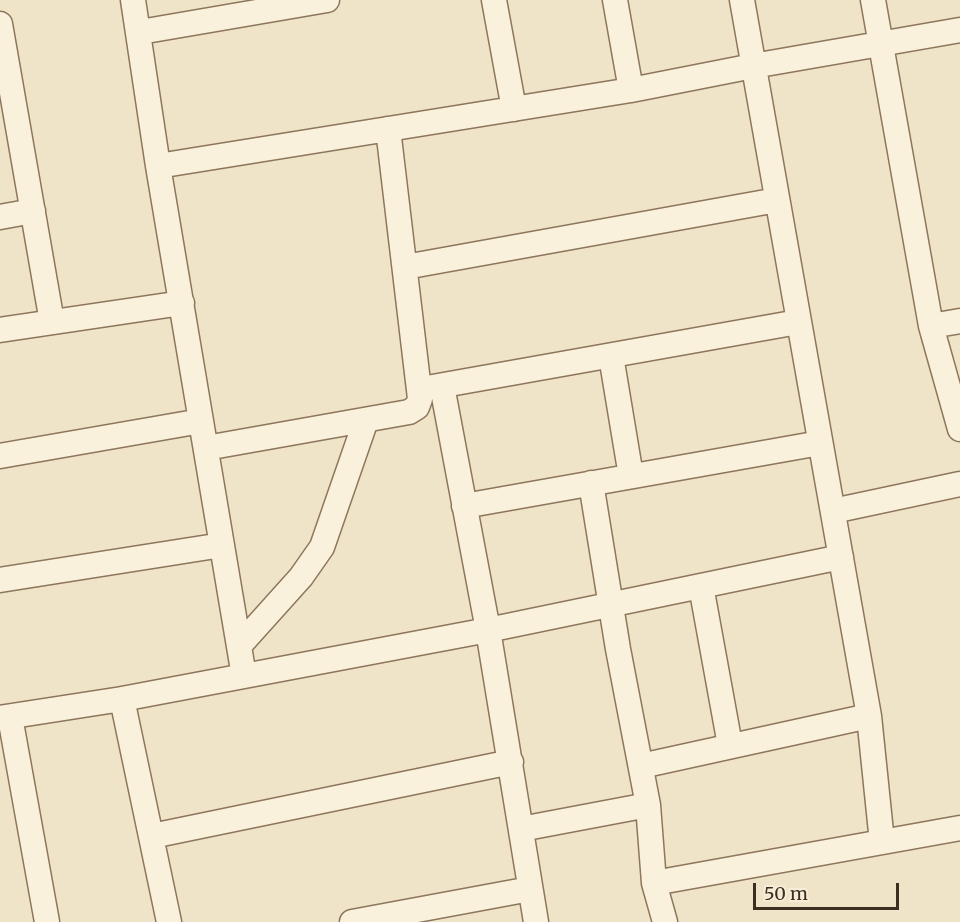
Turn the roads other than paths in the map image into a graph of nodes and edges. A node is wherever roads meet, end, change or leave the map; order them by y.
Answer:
1 (133, 0) edge
2 (327, 0) edge
3 (494, 0) edge
4 (615, 0) edge
5 (742, 0) edge
6 (873, 0) edge
7 (0, 24) edge
8 (960, 30) edge
9 (140, 32) junction
10 (880, 45) junction
11 (753, 66) junction
12 (631, 90) junction
13 (514, 109) junction
14 (388, 129) junction
15 (158, 166) junction
16 (777, 200) junction
17 (33, 211) junction
18 (0, 216) edge
19 (405, 267) junction
20 (182, 303) junction
21 (960, 321) edge
22 (52, 322) junction
23 (798, 322) junction
24 (931, 326) junction
25 (0, 330) edge
26 (610, 356) junction
27 (430, 388) junction
28 (366, 420) junction
29 (201, 421) junction
30 (960, 429) edge
31 (820, 443) junction
32 (206, 448) junction
33 (0, 456) edge
34 (631, 476) junction
35 (591, 483) junction
36 (960, 484) edge
37 (464, 506) junction
38 (833, 511) junction
39 (222, 545) junction
40 (841, 557) junction
41 (0, 580) edge
42 (701, 586) junction
43 (610, 606) junction
44 (488, 630) junction
45 (239, 646) junction
46 (244, 676) junction
47 (122, 699) junction
48 (869, 716) junction
49 (5, 717) edge
50 (730, 746) junction
51 (511, 762) junction
52 (641, 766) junction
53 (648, 805) junction
54 (960, 828) edge
55 (521, 829) junction
56 (152, 836) junction
57 (882, 842) junction
58 (654, 883) junction
59 (530, 889) junction
60 (400, 918) edge
61 (47, 922) edge
62 (169, 922) edge
63 (352, 922) edge
64 (536, 922) edge
65 (665, 922) edge

1 - 9 street
2 - 9 street
3 - 13 street
4 - 12 street
5 - 11 street
6 - 10 street
7 - 17 street
8 - 10 street
9 - 15 street
10 - 11 street
10 - 24 street
11 - 12 street
11 - 16 street
12 - 13 street
13 - 14 street
14 - 15 street
14 - 19 street
15 - 20 street
16 - 19 street
16 - 23 street
17 - 18 street
17 - 22 street
19 - 27 street
20 - 22 street
20 - 29 street
21 - 24 street
22 - 25 street
23 - 26 street
23 - 31 street
24 - 30 street
26 - 27 street
26 - 34 street
27 - 28 street
27 - 37 street
28 - 32 street
28 - 45 street
29 - 32 street
29 - 33 street
31 - 34 street
31 - 38 street
32 - 39 street
34 - 35 street
35 - 37 street
35 - 43 street
36 - 38 street
37 - 44 street
38 - 40 street
39 - 41 street
39 - 45 street
40 - 42 street
40 - 48 street
42 - 43 street
42 - 50 street
43 - 44 street
43 - 52 street
44 - 46 street
44 - 51 street
45 - 46 street
46 - 47 street
47 - 49 street
47 - 56 street
48 - 50 street
48 - 57 street
49 - 61 street
50 - 52 street
51 - 55 street
51 - 56 street
52 - 53 street
53 - 55 street
53 - 58 street
54 - 57 street
55 - 59 street
56 - 62 street
57 - 58 street
58 - 65 street
59 - 60 street
59 - 64 street
60 - 63 street

